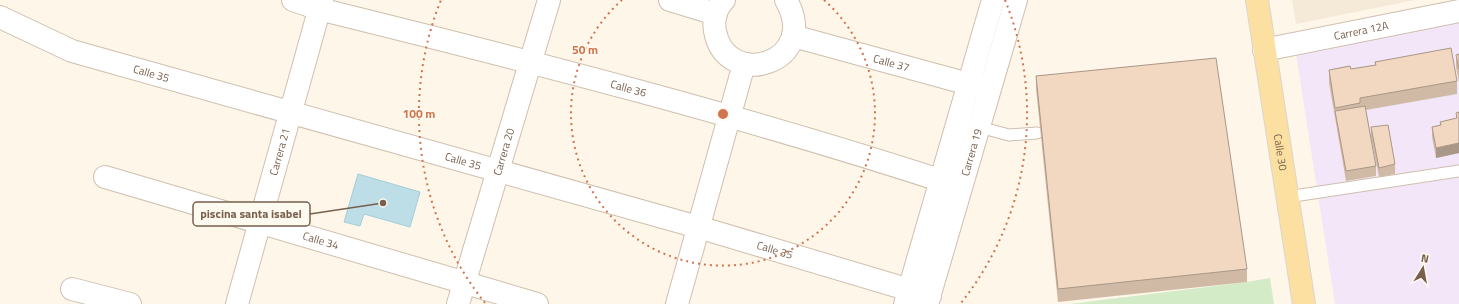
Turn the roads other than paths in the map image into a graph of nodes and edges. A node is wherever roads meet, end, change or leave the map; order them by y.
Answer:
1 (293, 0) edge
2 (549, 0) edge
3 (670, 0) edge
4 (786, 0) edge
5 (993, 0) edge
6 (1016, 0) edge
7 (1257, 0) edge
8 (321, 4) edge
9 (720, 7) edge
10 (1459, 11) edge
11 (0, 17) edge
12 (793, 36) junction
13 (1264, 50) junction
14 (530, 61) junction
15 (744, 64) junction
16 (980, 86) junction
17 (291, 113) junction
18 (729, 116) junction
19 (979, 127) junction
20 (1037, 133) dead end
21 (498, 171) junction
22 (1459, 171) edge
23 (105, 177) dead end
24 (941, 181) junction
25 (961, 187) junction
26 (1287, 197) junction
27 (260, 223) junction
28 (698, 227) junction
29 (464, 283) junction
30 (72, 289) dead end
31 (907, 297) edge
32 (929, 300) edge
33 (130, 304) edge
34 (237, 304) edge
35 (458, 304) edge
36 (537, 304) edge
37 (677, 304) edge
38 (1304, 304) edge

1 - 8 street, Calle 36
2 - 14 street, Carrera 20
3 - 9 street
4 - 12 street
5 - 16 street, Carrera 19
6 - 16 street, Carrera 19
7 - 13 main road, Calle 30
8 - 14 street, Calle 36
8 - 17 street, Carrera 21
9 - 15 street
10 - 13 street, Carrera 12A
11 - 17 street, Calle 35
12 - 15 street
12 - 16 street, Calle 37
13 - 26 main road, Calle 30
14 - 18 street, Calle 36
14 - 21 street, Carrera 20
15 - 18 street
16 - 19 street, Carrera 19
16 - 24 street, Carrera 19
17 - 21 street, Calle 35
17 - 27 street, Carrera 21
18 - 24 street, Calle 36
18 - 28 street
19 - 20 lane
19 - 25 street, Carrera 19
21 - 28 street, Calle 35
21 - 29 street, Carrera 20
22 - 26 lane
23 - 27 street, Calle 34
24 - 25 street, Calle 36
24 - 31 street, Carrera 19
25 - 32 street, Carrera 19
26 - 38 main road, Calle 30
27 - 29 street, Calle 34
27 - 34 street, Carrera 21
28 - 31 street, Calle 35
28 - 37 street
29 - 35 street, Carrera 20
29 - 36 street, Calle 34
30 - 33 street
31 - 32 street, Calle 35

